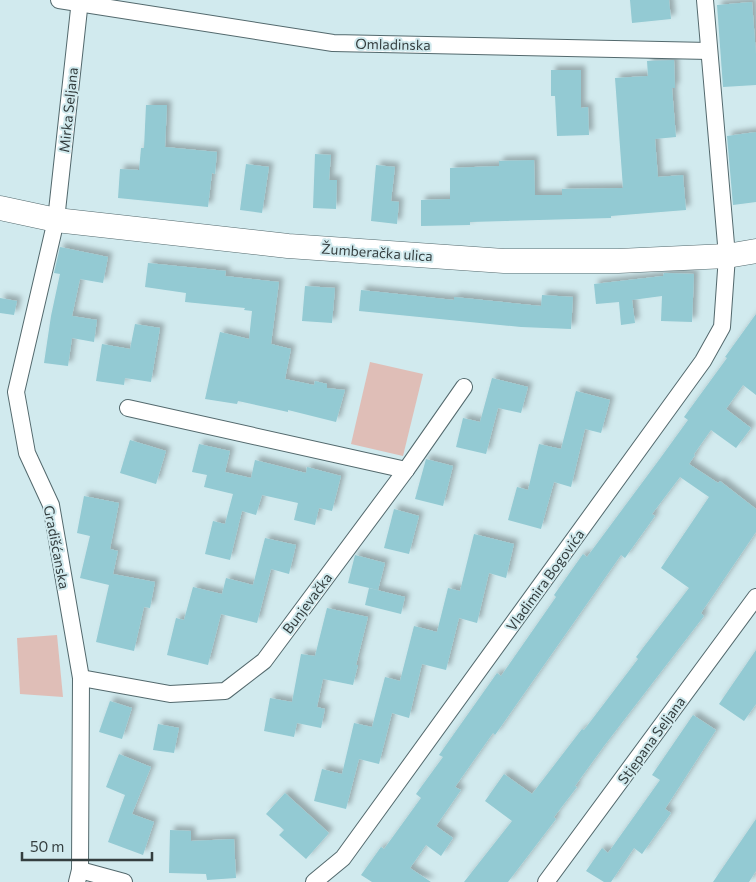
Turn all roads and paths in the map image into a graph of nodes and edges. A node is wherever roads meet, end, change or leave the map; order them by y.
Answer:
1 (59, 0) edge
2 (706, 0) edge
3 (79, 2) edge
4 (709, 51) junction
5 (0, 208) edge
6 (56, 220) junction
7 (756, 251) edge
8 (727, 256) junction
9 (464, 387) dead end
10 (128, 408) dead end
11 (406, 470) junction
12 (756, 597) edge
13 (81, 678) junction
14 (78, 876) edge
15 (124, 882) edge
16 (314, 882) edge
17 (546, 882) edge

1 - 3 street, Omladinska
2 - 4 street, Vladimira Bogovića
3 - 4 street, Omladinska
3 - 6 street, Mirka Seljana
4 - 8 street, Vladimira Bogovića
5 - 6 main road, Žumberačka ulica
6 - 8 main road, Žumberačka ulica
6 - 13 street, Gradišćanska
7 - 8 main road, Žumberačka ulica
8 - 16 street, Vladimira Bogovića
9 - 11 street, Bunjevačka
10 - 11 street
11 - 13 street, Bunjevačka
12 - 17 street, Stjepana Seljana
13 - 14 street, Gradišćanska
14 - 15 street

